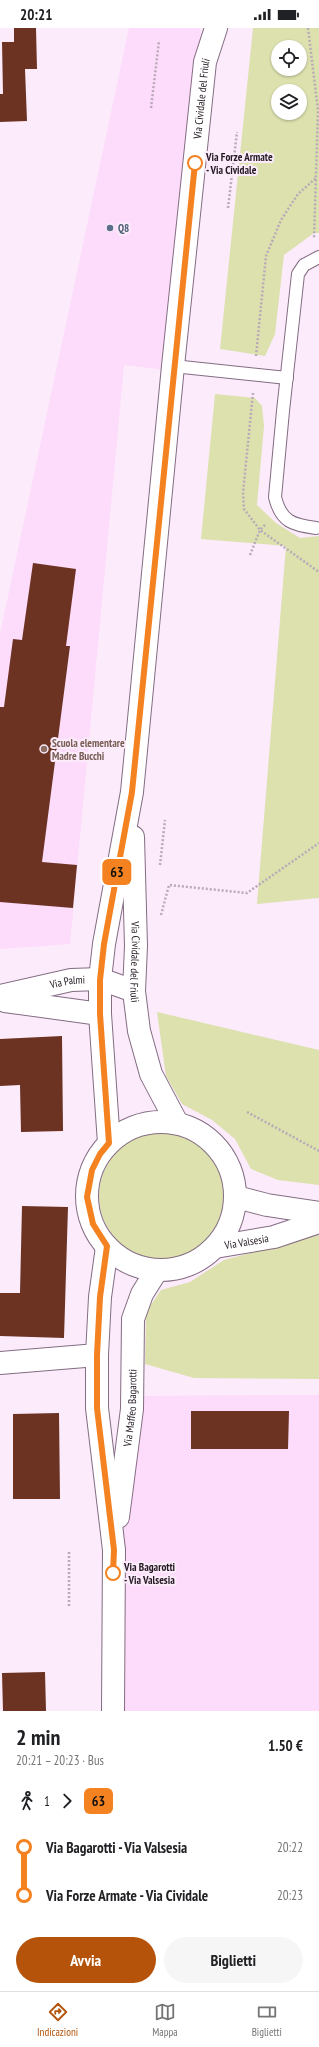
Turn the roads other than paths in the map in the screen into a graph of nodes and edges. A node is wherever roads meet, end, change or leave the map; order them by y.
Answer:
1 (200, 28) edge
2 (216, 28) edge
3 (205, 62) junction
4 (316, 258) edge
5 (173, 366) junction
6 (287, 378) junction
7 (316, 528) dead end
8 (132, 792) junction
9 (100, 980) junction
10 (134, 991) junction
11 (0, 996) edge
12 (0, 1000) edge
13 (100, 1014) junction
14 (177, 1123) junction
15 (109, 1143) junction
16 (236, 1197) junction
17 (319, 1213) edge
18 (319, 1222) edge
19 (107, 1246) junction
20 (215, 1247) junction
21 (157, 1270) junction
22 (97, 1355) junction
23 (0, 1363) edge
24 (114, 1550) junction
25 (113, 1711) edge

1 - 3 street
2 - 3 street, Via Cividale del Friuli
3 - 5 street, Via Cividale del Friuli
4 - 6 lane
5 - 6 lane
5 - 8 street, Via Cividale del Friuli
6 - 7 lane
8 - 9 street, Via Cividale del Friuli
8 - 10 street, Via Cividale del Friuli
9 - 10 street, Via Palmi
9 - 11 street, Via Palmi
9 - 13 street, Via Cividale del Friuli
10 - 14 street, Via Cividale del Friuli
12 - 13 street, Via Palmi
13 - 15 street, Via Cividale del Friuli
14 - 15 street
14 - 16 street
15 - 19 street
16 - 17 street
16 - 20 street, Via Valsesia
18 - 20 street, Via Valsesia
19 - 21 street
19 - 22 street, Via Maffeo Bagarotti
20 - 21 street
21 - 24 street, Via Maffeo Bagarotti
22 - 23 street
22 - 24 street, Via Maffeo Bagarotti
24 - 25 street, Via Maffeo Bagarotti

